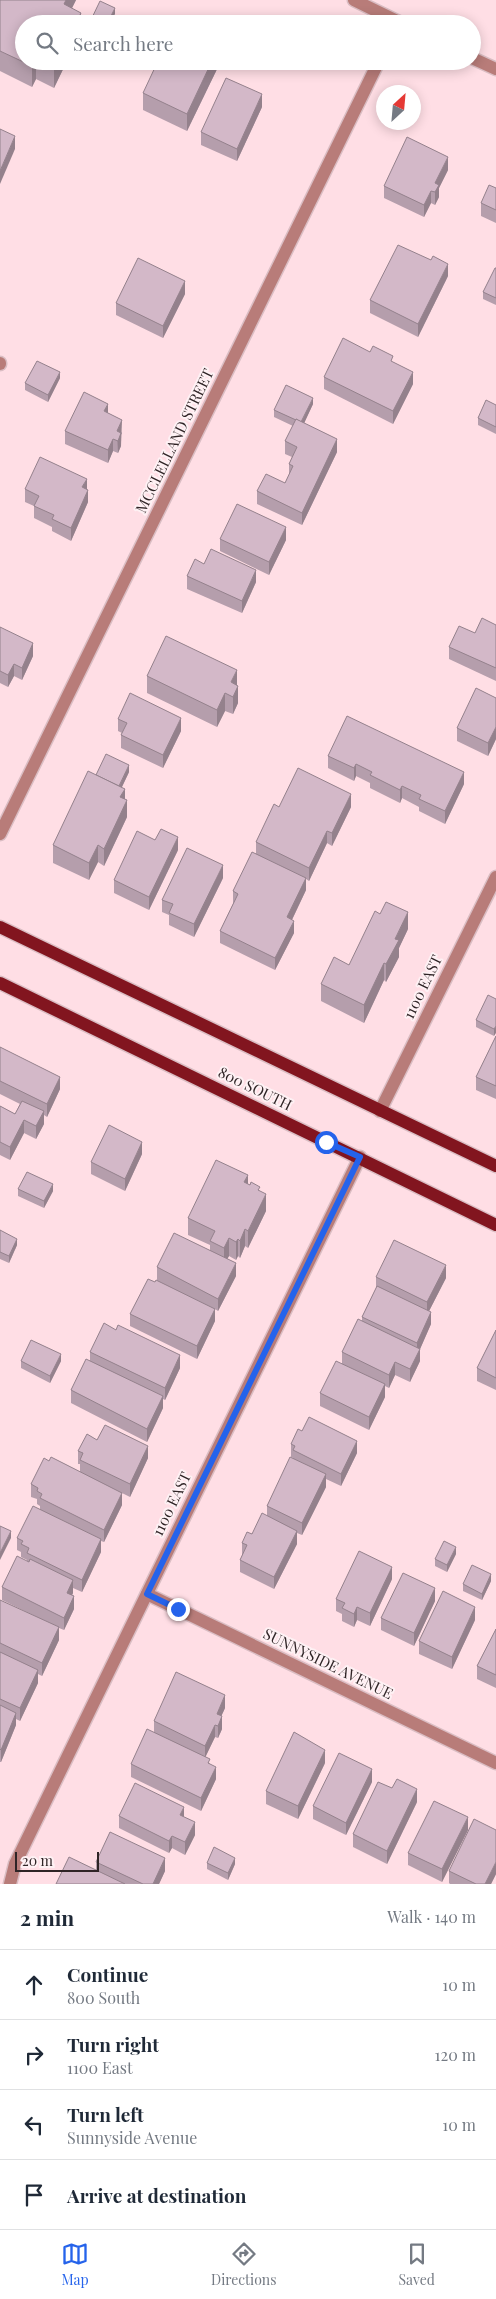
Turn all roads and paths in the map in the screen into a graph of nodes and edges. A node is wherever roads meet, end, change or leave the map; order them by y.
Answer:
1 (354, 0) edge
2 (383, 15) edge
3 (481, 62) edge
4 (496, 69) edge
5 (375, 70) edge
6 (0, 834) edge
7 (496, 877) edge
8 (0, 927) edge
9 (0, 983) edge
10 (380, 1111) junction
11 (360, 1157) junction
12 (496, 1166) edge
13 (496, 1226) edge
14 (147, 1594) junction
15 (496, 1763) edge
16 (15, 1864) junction
17 (0, 1881) edge
18 (10, 1884) edge

1 - 2 street
3 - 4 street
5 - 6 street, MCCLELLAND STREET
7 - 10 street, 1100 EAST
8 - 10 main road
9 - 11 main road, 800 SOUTH
10 - 12 main road
11 - 13 main road, 800 SOUTH
11 - 14 street, 1100 EAST
14 - 15 street, SUNNYSIDE AVENUE
14 - 16 street, 1100 EAST
16 - 17 street, 1100 EAST
16 - 18 street, 1100 EAST

